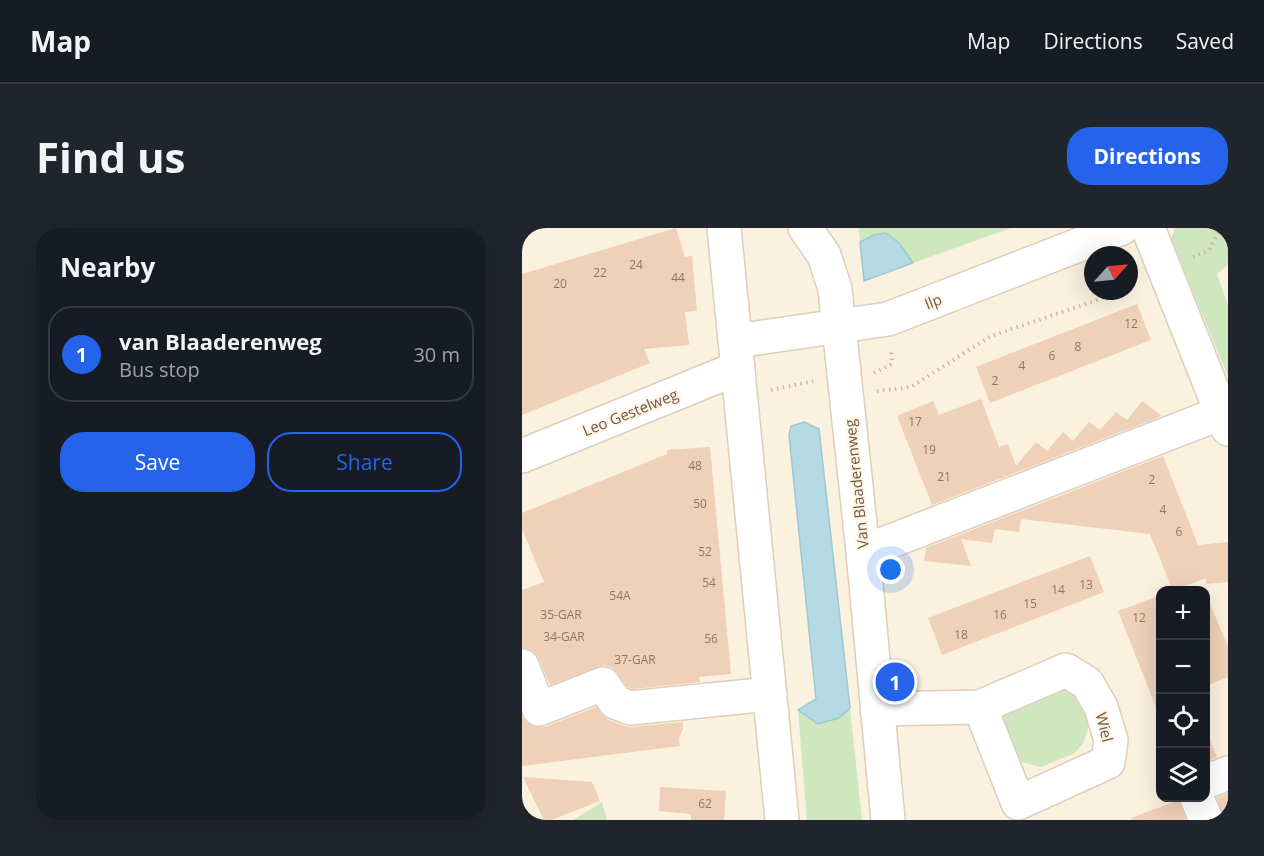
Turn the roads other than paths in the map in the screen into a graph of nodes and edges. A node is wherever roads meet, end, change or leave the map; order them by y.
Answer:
1 (724, 228) edge
2 (805, 228) edge
3 (1122, 228) edge
4 (1148, 228) edge
5 (840, 326) junction
6 (737, 355) junction
7 (1224, 421) edge
8 (522, 456) edge
9 (863, 552) junction
10 (522, 666) edge
11 (770, 694) junction
12 (980, 707) dead end
13 (877, 709) junction
14 (1228, 773) edge
15 (1210, 780) edge
16 (1199, 802) edge
17 (782, 820) edge
18 (888, 820) edge
19 (1206, 820) edge

1 - 6 street
2 - 5 street, Van Blaaderenweg
3 - 5 street, Ilp
4 - 7 street
5 - 6 street, Ilp
5 - 9 street, Van Blaaderenweg
6 - 8 street, Leo Gestelweg
6 - 11 street
7 - 9 street
9 - 13 street, Van Blaaderenweg
10 - 11 street
11 - 17 street
12 - 13 street
13 - 18 street, Van Blaaderenweg
14 - 15 street
16 - 19 street

